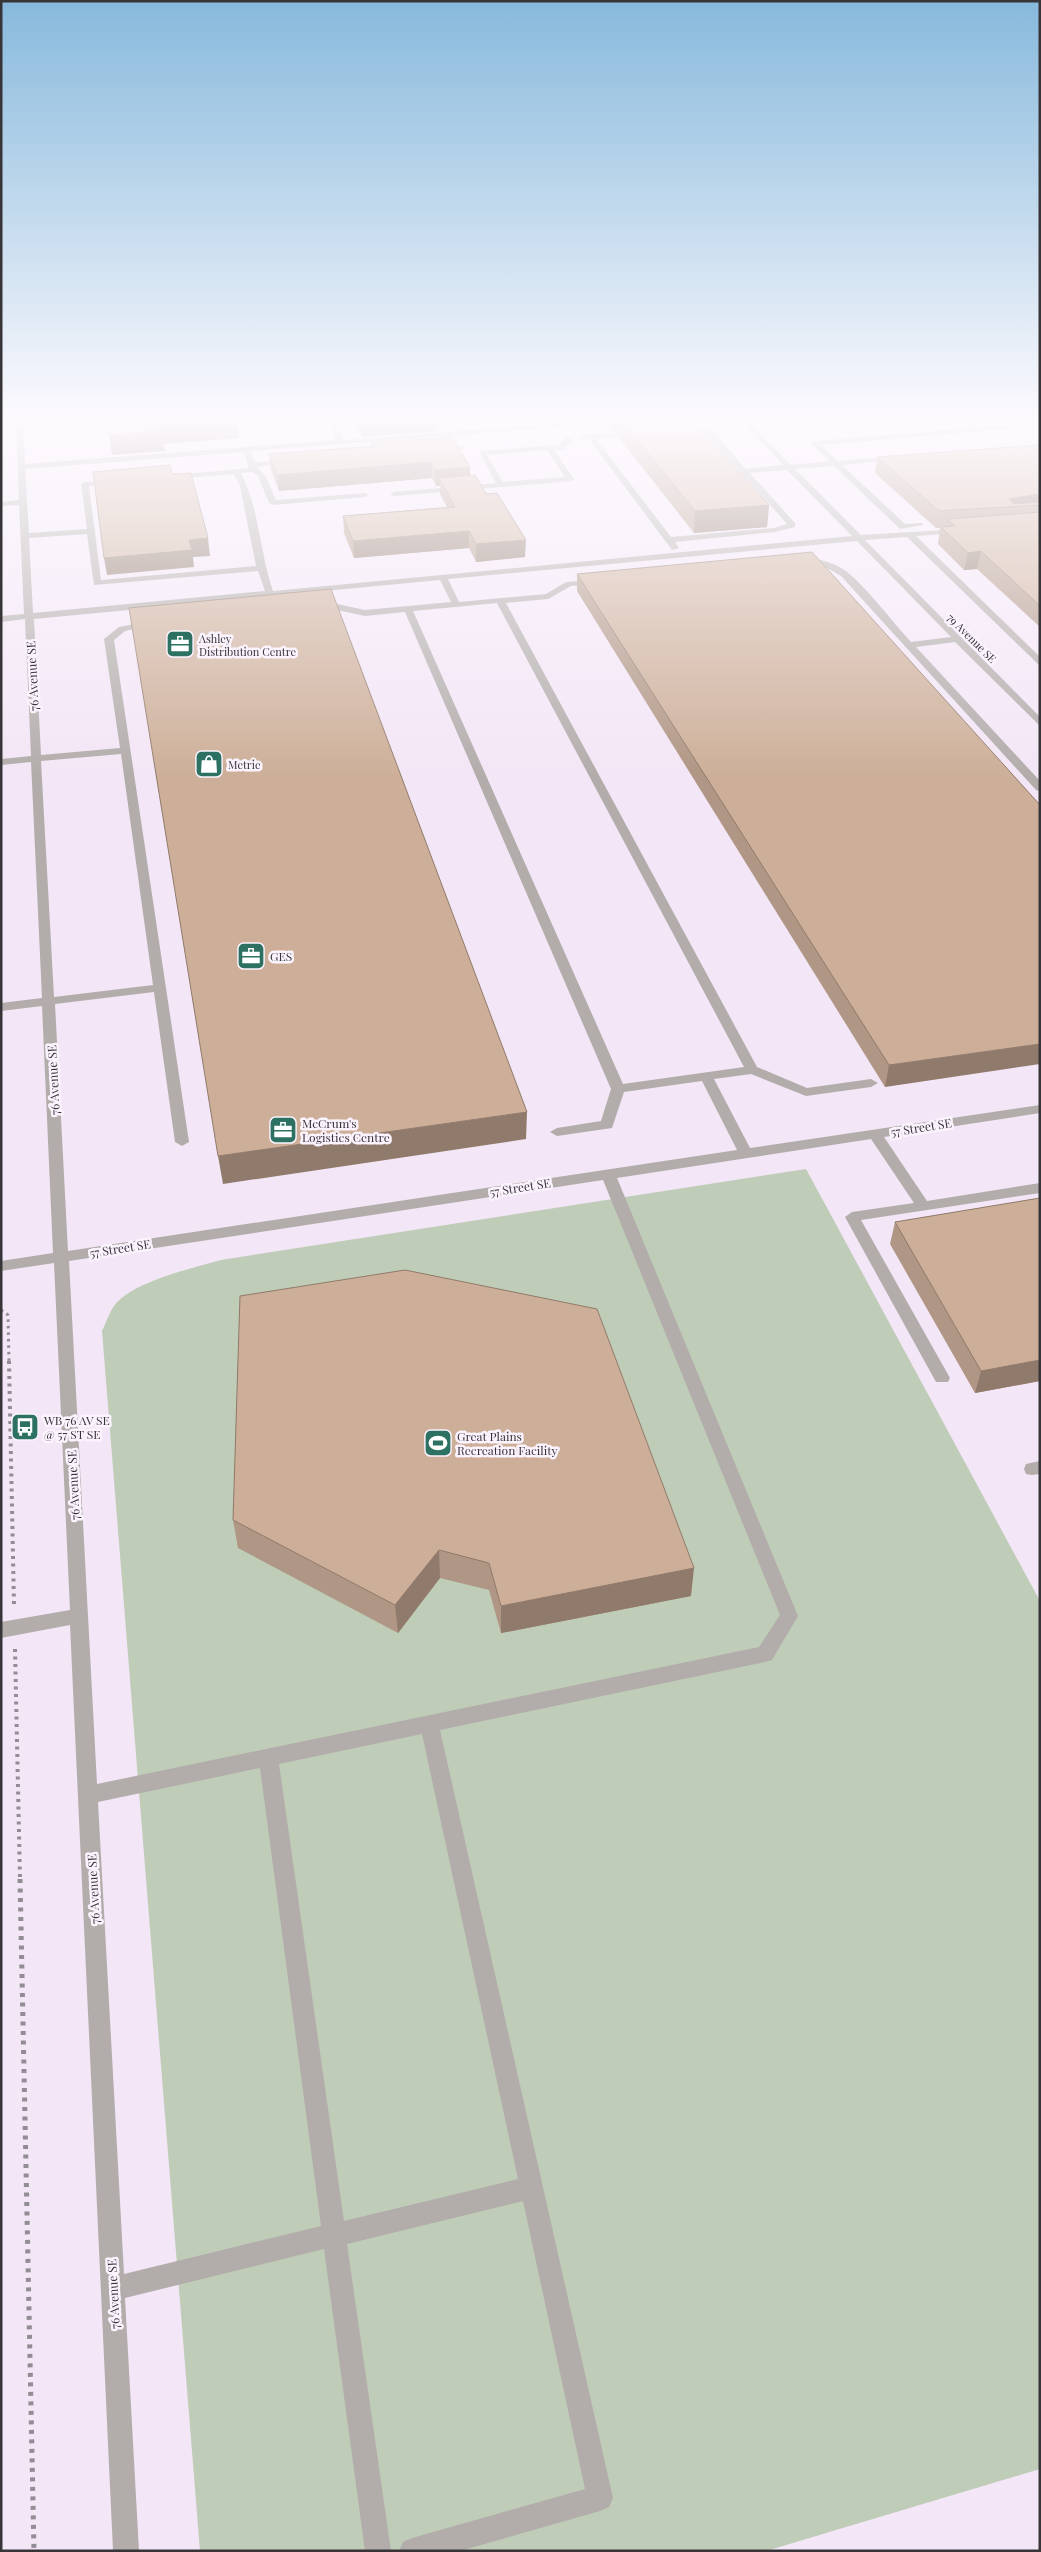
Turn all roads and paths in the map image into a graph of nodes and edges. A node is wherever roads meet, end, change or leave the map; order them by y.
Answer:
1 (25, 538) edge
2 (92, 538) edge
3 (255, 538) edge
4 (688, 538) edge
5 (858, 538) joint
6 (913, 538) edge
7 (668, 540) joint
8 (680, 555) junction
9 (795, 564) edge
10 (261, 568) junction
11 (443, 577) junction
12 (608, 581) edge
13 (270, 594) junction
14 (500, 600) junction
15 (456, 604) junction
16 (408, 609) junction
17 (309, 610) edge
18 (29, 617) junction
19 (1, 619) edge
20 (166, 622) edge
21 (958, 639) junction
22 (908, 645) junction
23 (1040, 663) edge
24 (1040, 723) edge
25 (126, 750) junction
26 (36, 759) junction
27 (1, 762) edge
28 (1040, 788) edge
29 (160, 988) junction
30 (49, 1002) junction
31 (1, 1007) edge
32 (752, 1070) junction
33 (706, 1076) junction
34 (871, 1083) dead end
35 (618, 1089) junction
36 (1040, 1109) edge
37 (557, 1132) dead end
38 (875, 1134) junction
39 (182, 1142) dead end
40 (746, 1154) junction
41 (608, 1174) junction
42 (1040, 1188) edge
43 (923, 1206) junction
44 (61, 1256) junction
45 (1, 1266) edge
46 (1, 1310) edge
47 (942, 1378) dead end
48 (80, 1616) junction
49 (8, 1629) edge
50 (429, 1724) junction
51 (268, 1758) junction
52 (89, 1795) junction
53 (532, 2187) junction
54 (334, 2235) junction
55 (113, 2289) junction
56 (34, 2551) edge
57 (126, 2551) edge
58 (378, 2551) edge
59 (412, 2551) edge

1 - 18 street, 76 Avenue SE
2 - 10 street
3 - 10 street
4 - 7 street
5 - 8 street
5 - 21 street, 79 Avenue SE
6 - 23 street
7 - 8 street
8 - 11 street
9 - 22 street
10 - 13 street
11 - 13 street
11 - 15 street
12 - 14 street
13 - 18 street
14 - 15 street
14 - 32 street
15 - 16 street
16 - 17 street
16 - 35 street
18 - 19 street
18 - 26 street, 76 Avenue SE
20 - 25 street
21 - 22 street
21 - 24 street, 79 Avenue SE
22 - 28 street
25 - 26 street
25 - 29 street
26 - 27 street
26 - 30 street, 76 Avenue SE
29 - 30 street
29 - 39 street
30 - 31 street
30 - 44 street, 76 Avenue SE
32 - 33 street
32 - 34 street
33 - 35 street
33 - 40 street
35 - 37 street
36 - 38 street, 57 Street SE
38 - 40 street, 57 Street SE
38 - 43 street
40 - 41 street, 57 Street SE
41 - 44 street, 57 Street SE
41 - 50 street
42 - 43 street
43 - 47 street
44 - 45 street, 57 Street SE
44 - 48 street, 76 Avenue SE
46 - 49 path
48 - 49 street
48 - 52 street, 76 Avenue SE
49 - 56 path
50 - 51 street
50 - 53 street
51 - 52 street
51 - 54 street
52 - 55 street, 76 Avenue SE
53 - 54 street
53 - 59 street
54 - 55 street
54 - 58 street
55 - 57 street, 76 Avenue SE

